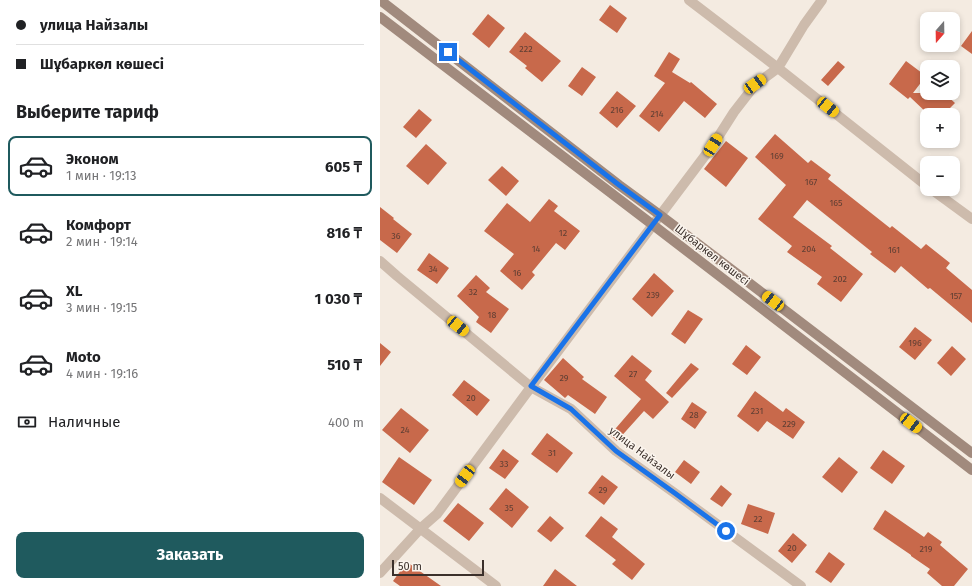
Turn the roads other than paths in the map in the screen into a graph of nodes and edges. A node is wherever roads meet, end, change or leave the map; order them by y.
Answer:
1 (380, 0) edge
2 (689, 0) edge
3 (822, 0) edge
4 (380, 17) edge
5 (778, 68) junction
6 (920, 180) edge
7 (940, 196) edge
8 (660, 215) junction
9 (972, 220) edge
10 (653, 225) junction
11 (380, 261) edge
12 (531, 386) junction
13 (972, 454) edge
14 (972, 470) edge
15 (380, 498) edge
16 (421, 528) junction
17 (380, 573) edge
18 (496, 586) edge
19 (800, 586) edge

1 - 8 street, Шұбаркөл көшесі
2 - 5 street
3 - 5 street
4 - 10 street, Шұбаркөл көшесі
5 - 6 street
5 - 8 street
7 - 9 street
8 - 10 street
8 - 13 street, Шұбаркөл көшесі
10 - 12 street
10 - 14 street, Шұбаркөл көшесі
11 - 12 street, улица Найзалы
12 - 16 street
12 - 19 street, улица Найзалы
15 - 16 street
16 - 17 street
16 - 18 street

